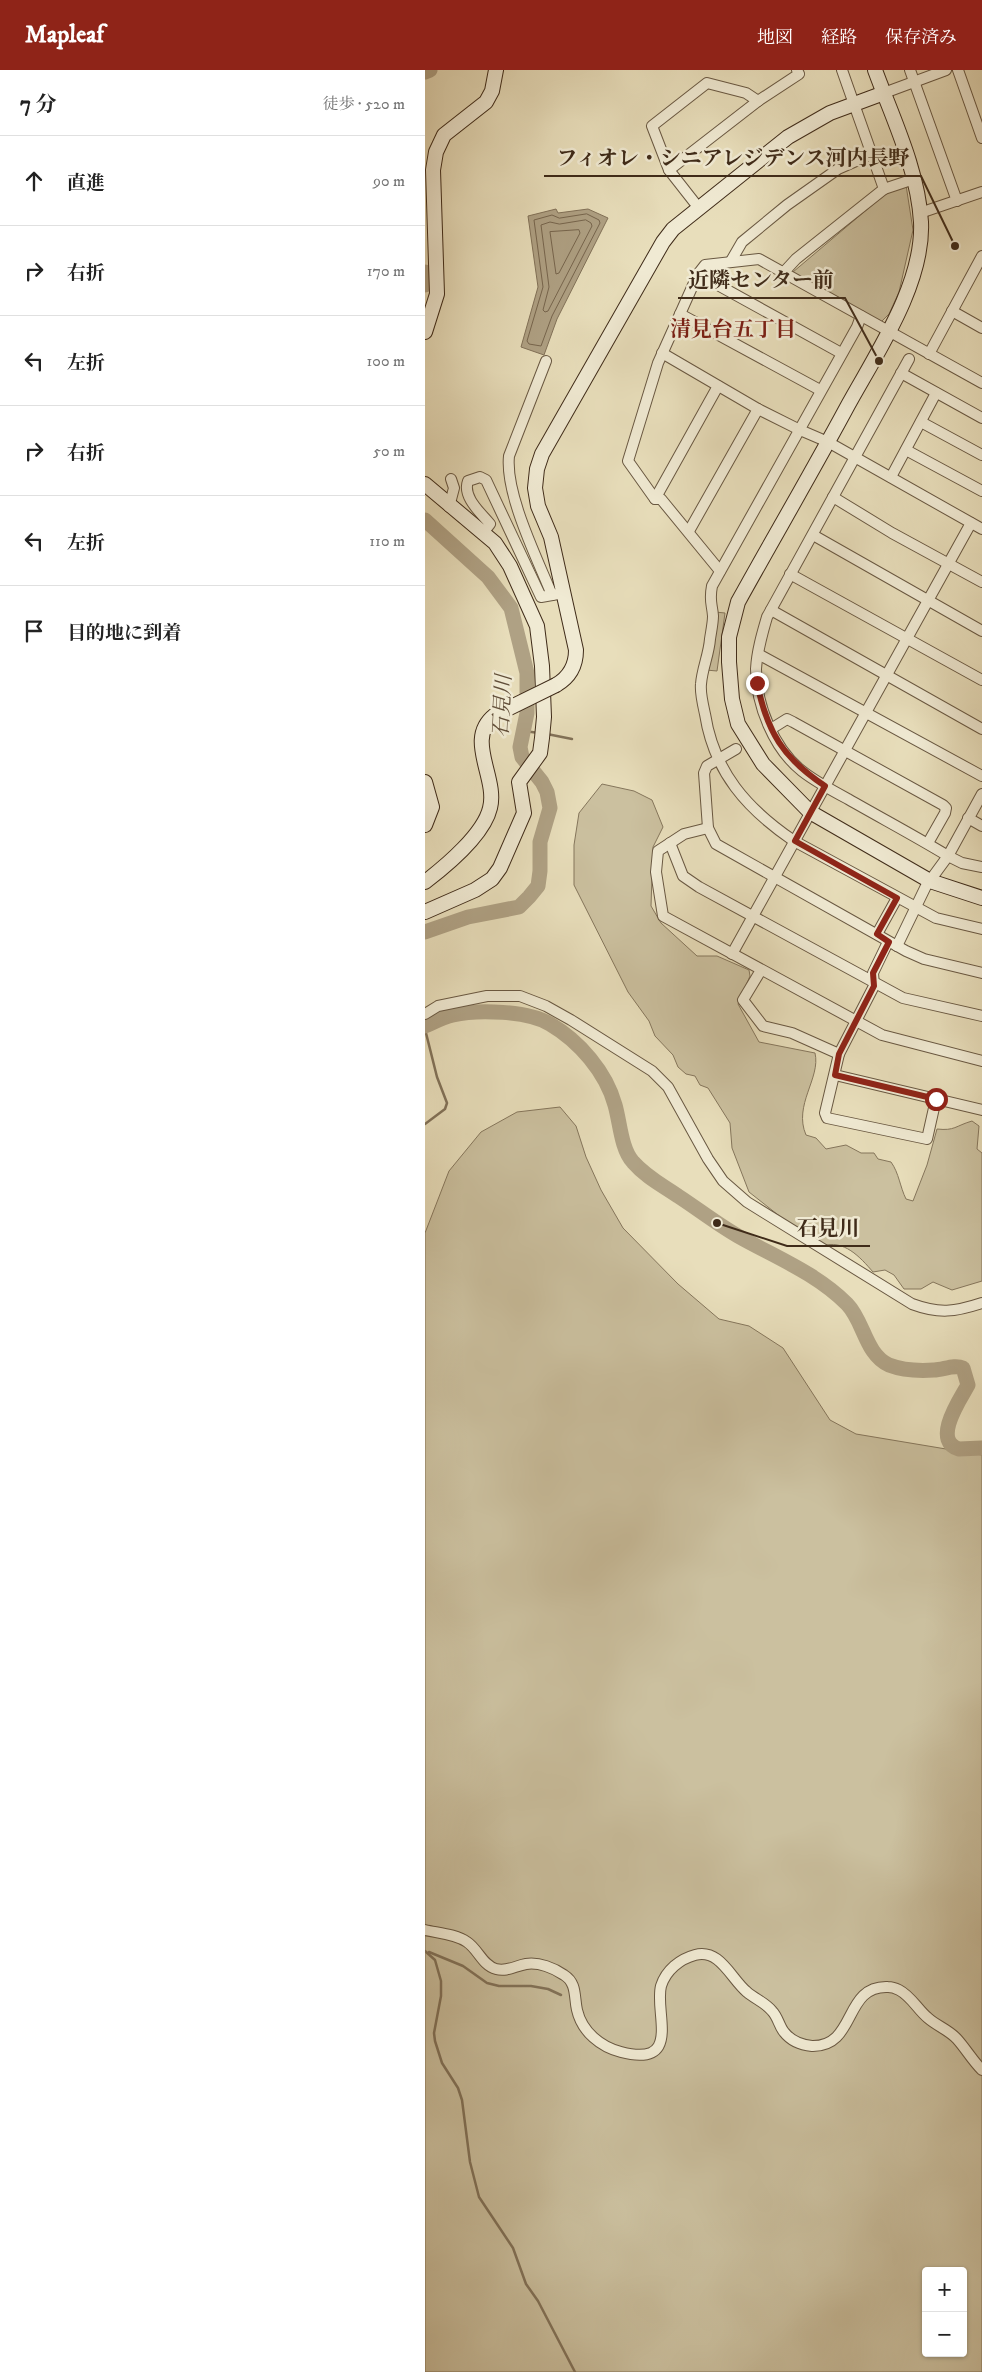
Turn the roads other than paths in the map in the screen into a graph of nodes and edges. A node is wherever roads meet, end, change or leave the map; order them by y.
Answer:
1 (496, 70) edge
2 (797, 70) edge
3 (842, 70) edge
4 (875, 70) edge
5 (911, 70) edge
6 (946, 70) edge
7 (958, 70) edge
8 (914, 80) junction
9 (884, 93) junction
10 (757, 101) junction
11 (855, 103) junction
12 (982, 138) edge
13 (872, 154) junction
14 (669, 170) junction
15 (908, 181) dead end
16 (885, 188) junction
17 (982, 192) edge
18 (957, 201) junction
19 (698, 207) junction
20 (920, 213) junction
21 (982, 256) edge
22 (731, 261) junction
23 (784, 272) junction
24 (698, 274) junction
25 (978, 275) edge
26 (953, 311) junction
27 (680, 314) junction
28 (861, 316) junction
29 (426, 326) edge
30 (982, 328) edge
31 (889, 331) junction
32 (662, 353) junction
33 (841, 353) junction
34 (929, 354) junction
35 (909, 359) dead end
36 (546, 361) dead end
37 (901, 373) junction
38 (982, 383) edge
39 (717, 386) junction
40 (820, 390) junction
41 (936, 393) junction
42 (758, 409) junction
43 (982, 418) edge
44 (921, 422) junction
45 (800, 430) junction
46 (828, 442) junction
47 (906, 450) junction
48 (982, 455) edge
49 (856, 457) junction
50 (891, 477) junction
51 (451, 479) dead end
52 (425, 484) edge
53 (982, 490) edge
54 (833, 497) junction
55 (655, 499) junction
56 (449, 506) junction
57 (971, 523) junction
58 (982, 529) edge
59 (689, 531) junction
60 (483, 533) junction
61 (813, 535) junction
62 (948, 563) junction
63 (720, 571) junction
64 (790, 574) junction
65 (982, 582) edge
66 (558, 594) junction
67 (927, 599) junction
68 (771, 610) junction
69 (982, 631) edge
70 (907, 638) junction
71 (758, 654) junction
72 (886, 675) junction
73 (982, 680) edge
74 (866, 713) junction
75 (771, 729) junction
76 (982, 729) edge
77 (736, 749) dead end
78 (844, 751) junction
79 (717, 760) junction
80 (982, 776) edge
81 (425, 782) edge
82 (825, 786) junction
83 (982, 794) edge
84 (810, 812) junction
85 (968, 818) junction
86 (425, 825) edge
87 (982, 826) edge
88 (708, 828) junction
89 (795, 841) junction
90 (671, 843) junction
91 (928, 843) junction
92 (948, 856) junction
93 (982, 867) edge
94 (774, 878) junction
95 (930, 881) junction
96 (425, 882) edge
97 (897, 898) junction
98 (982, 898) edge
99 (916, 908) junction
100 (425, 912) edge
101 (753, 916) junction
102 (982, 928) edge
103 (877, 934) junction
104 (893, 944) junction
105 (732, 954) junction
106 (761, 970) junction
107 (982, 973) edge
108 (873, 980) junction
109 (425, 1014) edge
110 (982, 1016) edge
111 (855, 1021) junction
112 (839, 1054) junction
113 (982, 1061) edge
114 (835, 1075) junction
115 (936, 1099) junction
116 (982, 1110) edge
117 (982, 1303) edge
118 (425, 1930) edge
119 (982, 2070) edge

1 - 29 street
2 - 10 street
3 - 11 street
4 - 9 street
5 - 8 street
6 - 8 street
7 - 12 street
8 - 9 street
8 - 18 street
9 - 11 street
9 - 20 street
10 - 14 street
10 - 14 street
11 - 13 street
11 - 19 street
13 - 16 street
13 - 22 street
14 - 19 street
15 - 16 street
16 - 23 street
17 - 18 street
18 - 20 street
19 - 66 street
20 - 31 street
21 - 25 street
22 - 23 street
22 - 24 street
23 - 28 street
24 - 27 street
24 - 33 street
25 - 26 street
26 - 30 street
26 - 34 street
27 - 32 street
27 - 40 street
28 - 31 street
28 - 33 street
31 - 34 street
31 - 46 street
32 - 39 street
32 - 55 street
33 - 40 street
34 - 38 street
35 - 37 street
36 - 66 street
37 - 41 street
37 - 49 street
39 - 42 street
39 - 55 street
40 - 45 street
41 - 43 street
41 - 44 street
42 - 45 street
42 - 59 street
44 - 47 street
44 - 48 street
45 - 46 street
45 - 63 street
46 - 49 street
46 - 84 street
47 - 50 street
47 - 53 street
49 - 50 street
49 - 54 street
50 - 57 street
51 - 56 street
52 - 56 street
54 - 61 street
54 - 62 street
55 - 59 street
56 - 60 street
57 - 58 street
57 - 62 street
59 - 63 street
60 - 66 street
60 - 100 street
61 - 64 street
61 - 67 street
62 - 65 street
62 - 67 street
63 - 79 street
64 - 68 street
64 - 70 street
66 - 96 street, bridge
67 - 69 street
67 - 70 street
68 - 71 street
68 - 72 street
70 - 72 street
70 - 73 street
71 - 74 street
71 - 75 street
72 - 74 street
72 - 76 street
74 - 78 street
74 - 80 street
75 - 78 street
75 - 82 street
77 - 79 street
78 - 82 street
78 - 91 street
79 - 88 street
79 - 89 street
81 - 86 street
82 - 84 street
82 - 91 street
83 - 85 street
84 - 89 street
84 - 95 street
85 - 87 street
85 - 92 street
88 - 90 street
88 - 94 street
89 - 94 street
89 - 97 street
90 - 101 street
90 - 105 street
91 - 92 street
92 - 93 street
92 - 95 street
94 - 101 street
94 - 103 street
95 - 98 street
95 - 99 street
97 - 99 street
97 - 103 street
99 - 102 street
99 - 104 street
101 - 105 street
101 - 108 street
103 - 104 street
104 - 107 street
104 - 108 street
105 - 106 street
106 - 111 street
106 - 112 street
108 - 110 street
108 - 111 street
109 - 117 street
111 - 112 street
111 - 113 street
112 - 114 street
114 - 115 street
114 - 115 street
115 - 116 street
118 - 119 street

